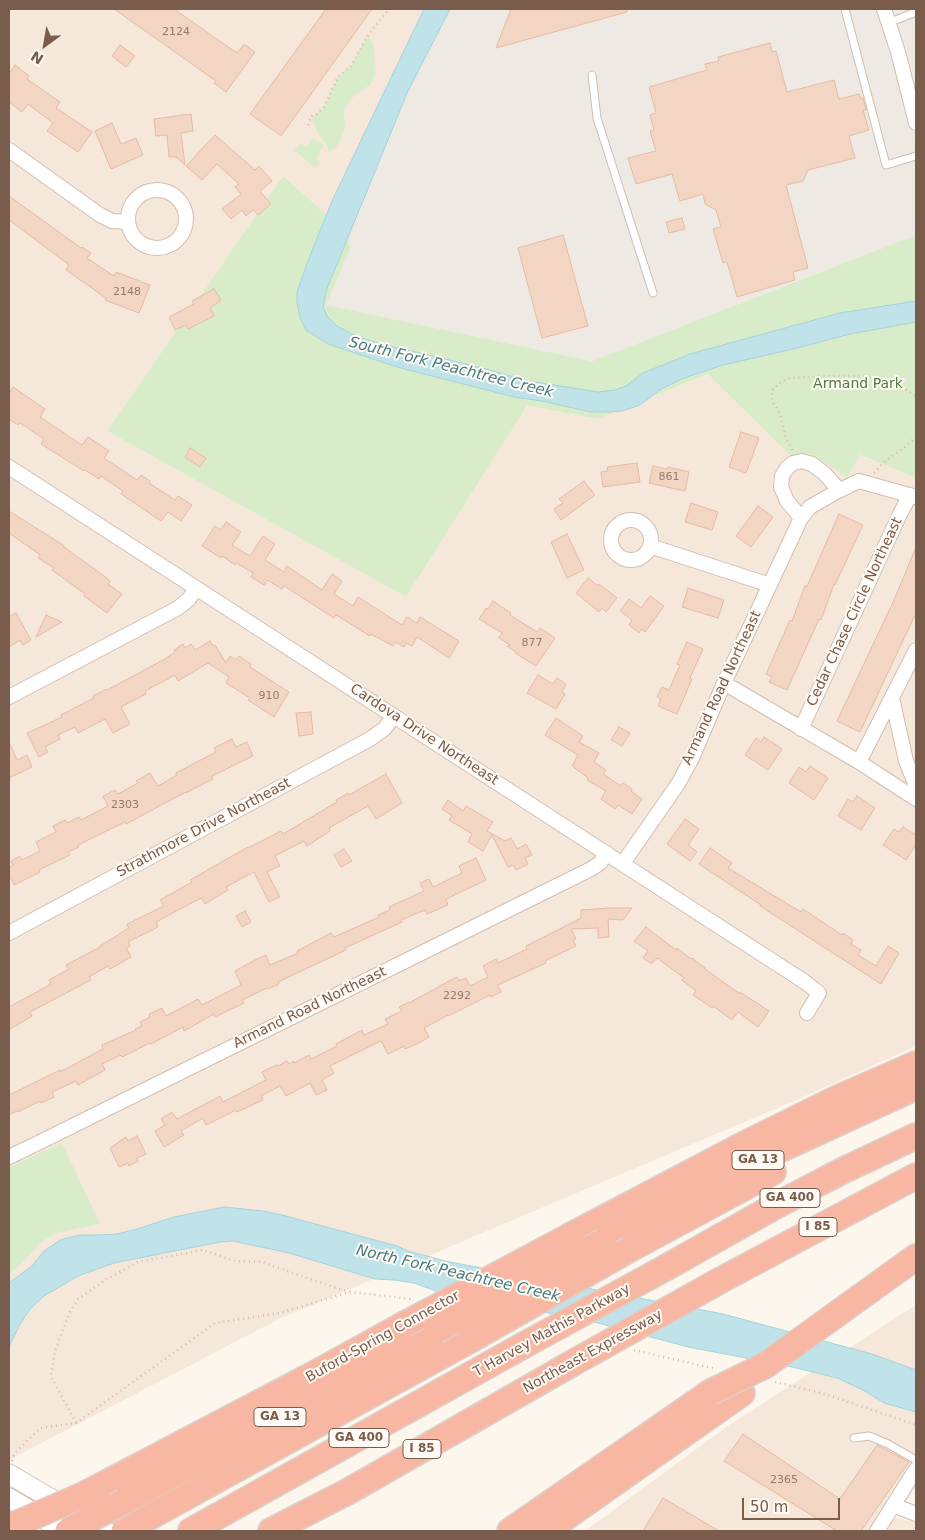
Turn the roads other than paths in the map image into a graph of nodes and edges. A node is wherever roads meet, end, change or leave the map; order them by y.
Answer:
1 (845, 9) edge
2 (884, 9) edge
3 (916, 12) edge
4 (888, 24) junction
5 (592, 75) dead end
6 (916, 119) edge
7 (9, 150) edge
8 (916, 156) edge
9 (128, 222) junction
10 (653, 293) dead end
11 (9, 467) edge
12 (839, 490) junction
13 (913, 496) edge
14 (806, 512) junction
15 (650, 546) dead end
16 (770, 585) junction
17 (196, 588) junction
18 (916, 650) edge
19 (724, 683) junction
20 (9, 696) edge
21 (892, 698) junction
22 (394, 716) junction
23 (802, 729) junction
24 (859, 762) junction
25 (916, 786) edge
26 (916, 800) edge
27 (607, 853) junction
28 (623, 863) junction
29 (9, 933) edge
30 (807, 1013) dead end
31 (916, 1064) edge
32 (916, 1087) edge
33 (916, 1098) edge
34 (916, 1136) edge
35 (9, 1157) edge
36 (916, 1176) edge
37 (916, 1257) edge
38 (766, 1365) junction
39 (854, 1438) dead end
40 (916, 1460) edge
41 (916, 1469) edge
42 (9, 1474) edge
43 (9, 1498) edge
44 (893, 1505) junction
45 (916, 1514) edge
46 (9, 1527) edge
47 (66, 1531) edge
48 (106, 1531) edge
49 (124, 1531) edge
50 (191, 1531) edge
51 (271, 1531) edge
52 (510, 1531) edge
53 (546, 1531) edge
54 (877, 1531) edge

1 - 8 lane
2 - 4 street
3 - 4 lane
4 - 6 street
5 - 10 lane
7 - 9 street
9 - 9 street
11 - 17 street, Cardova Drive Northeast
12 - 13 street, Cedar Chase Circle Northeast
12 - 14 street
12 - 14 street
13 - 23 street, Cedar Chase Circle Northeast
14 - 16 street, Armand Road Northeast
15 - 16 street
16 - 19 street, Armand Road Northeast
17 - 20 street
17 - 22 street, Cardova Drive Northeast
18 - 21 street
19 - 23 street
19 - 28 street, Armand Road Northeast
21 - 24 street
21 - 25 street
22 - 27 street, Cardova Drive Northeast
22 - 29 street, Strathmore Drive Northeast
23 - 24 street
24 - 26 street
27 - 28 street, Cardova Drive Northeast
27 - 35 street, Armand Road Northeast
28 - 30 street, Cardova Drive Northeast
31 - 46 highway, Buford-Spring Connector / GA 13, bridge
32 - 47 highway, Buford-Spring Connector / GA 13, bridge
33 - 49 highway, bridge
34 - 50 highway, T Harvey Mathis Parkway / GA 400, bridge
36 - 51 highway, Northeast Expressway / I 85, bridge
37 - 38 highway
38 - 52 highway, bridge
38 - 53 highway
39 - 40 lane
41 - 44 street
42 - 48 main road
43 - 47 main road
44 - 45 street
44 - 54 street

